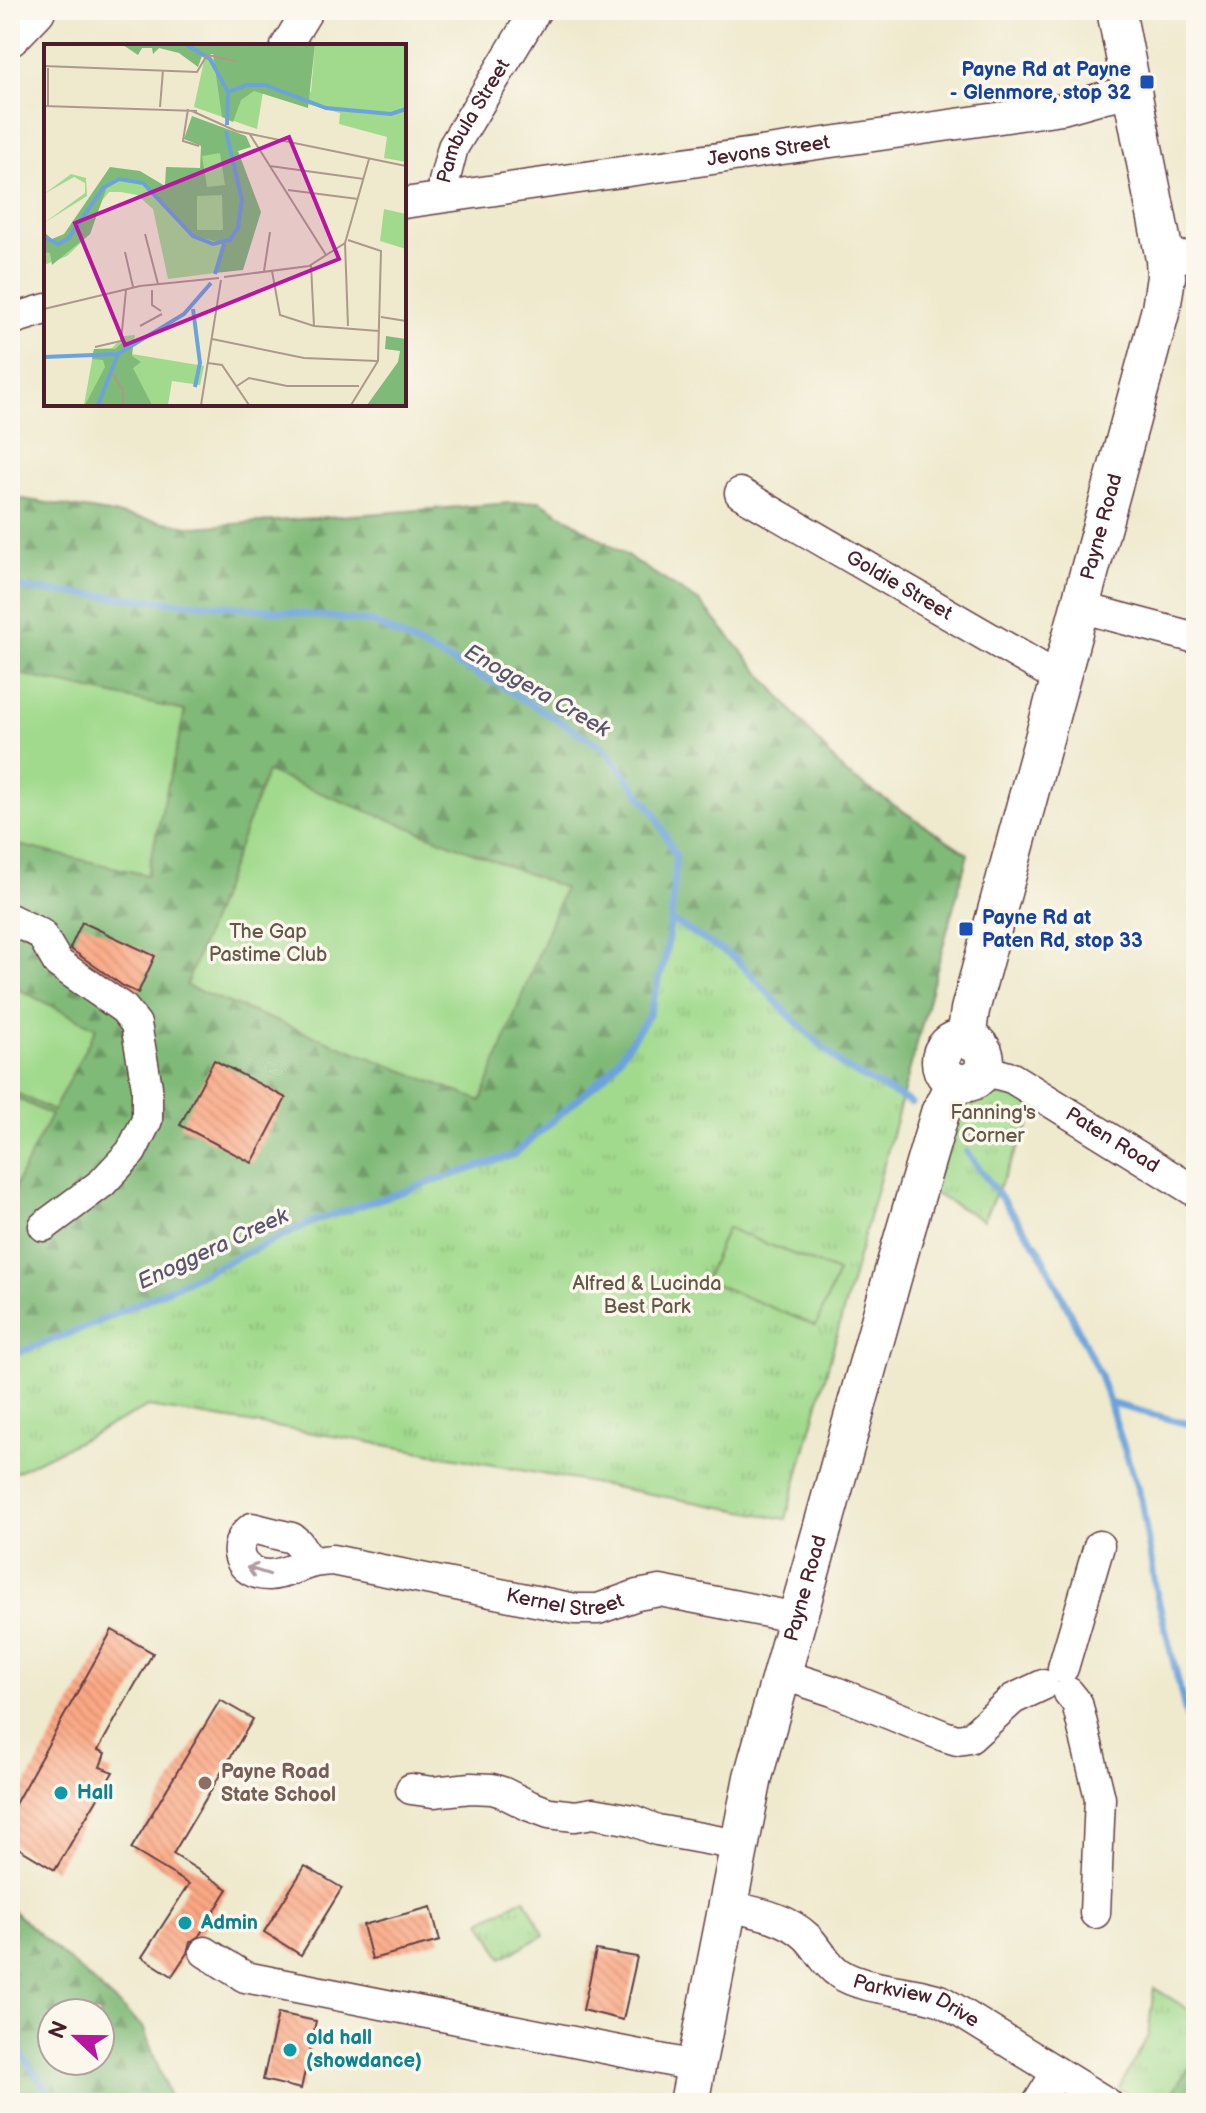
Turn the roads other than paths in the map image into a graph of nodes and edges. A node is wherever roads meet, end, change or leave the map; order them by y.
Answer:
1 (36, 10) edge
2 (308, 10) edge
3 (536, 10) edge
4 (1116, 10) edge
5 (10, 37) edge
6 (287, 44) edge
7 (1133, 92) junction
8 (444, 196) junction
9 (406, 203) edge
10 (1181, 257) edge
11 (44, 310) edge
12 (10, 320) edge
13 (740, 493) dead end
14 (1079, 607) junction
15 (1196, 638) edge
16 (1061, 676) junction
17 (10, 919) edge
18 (968, 1064) junction
19 (1196, 1192) edge
20 (44, 1226) dead end
21 (1099, 1546) dead end
22 (322, 1561) dead end
23 (798, 1618) junction
24 (781, 1674) junction
25 (1058, 1682) junction
26 (411, 1789) dead end
27 (739, 1845) junction
28 (727, 1906) junction
29 (1095, 1913) dead end
30 (205, 1952) dead end
31 (1057, 2072) junction
32 (692, 2085) edge
33 (1038, 2103) edge
34 (1107, 2103) edge

1 - 5 main road
2 - 6 street
3 - 8 street, Pambula Street
4 - 7 main road, Payne Road
7 - 8 street, Jevons Street
7 - 10 main road, Payne Road
8 - 9 street, Jevons Street
10 - 14 main road, Payne Road
11 - 12 street
13 - 16 street, Goldie Street
14 - 15 street
14 - 16 main road, Payne Road
16 - 18 main road, Payne Road
17 - 20 street
18 - 19 street, Paten Road
18 - 23 main road, Payne Road
21 - 25 street
22 - 23 street, Kernel Street
23 - 24 main road, Payne Road
24 - 25 street
24 - 27 main road, Payne Road
25 - 29 street
26 - 27 street
27 - 28 main road, Payne Road
28 - 31 street, Parkview Drive
28 - 32 main road, Payne Road
30 - 32 street
31 - 33 street
31 - 34 street, Parkview Drive

